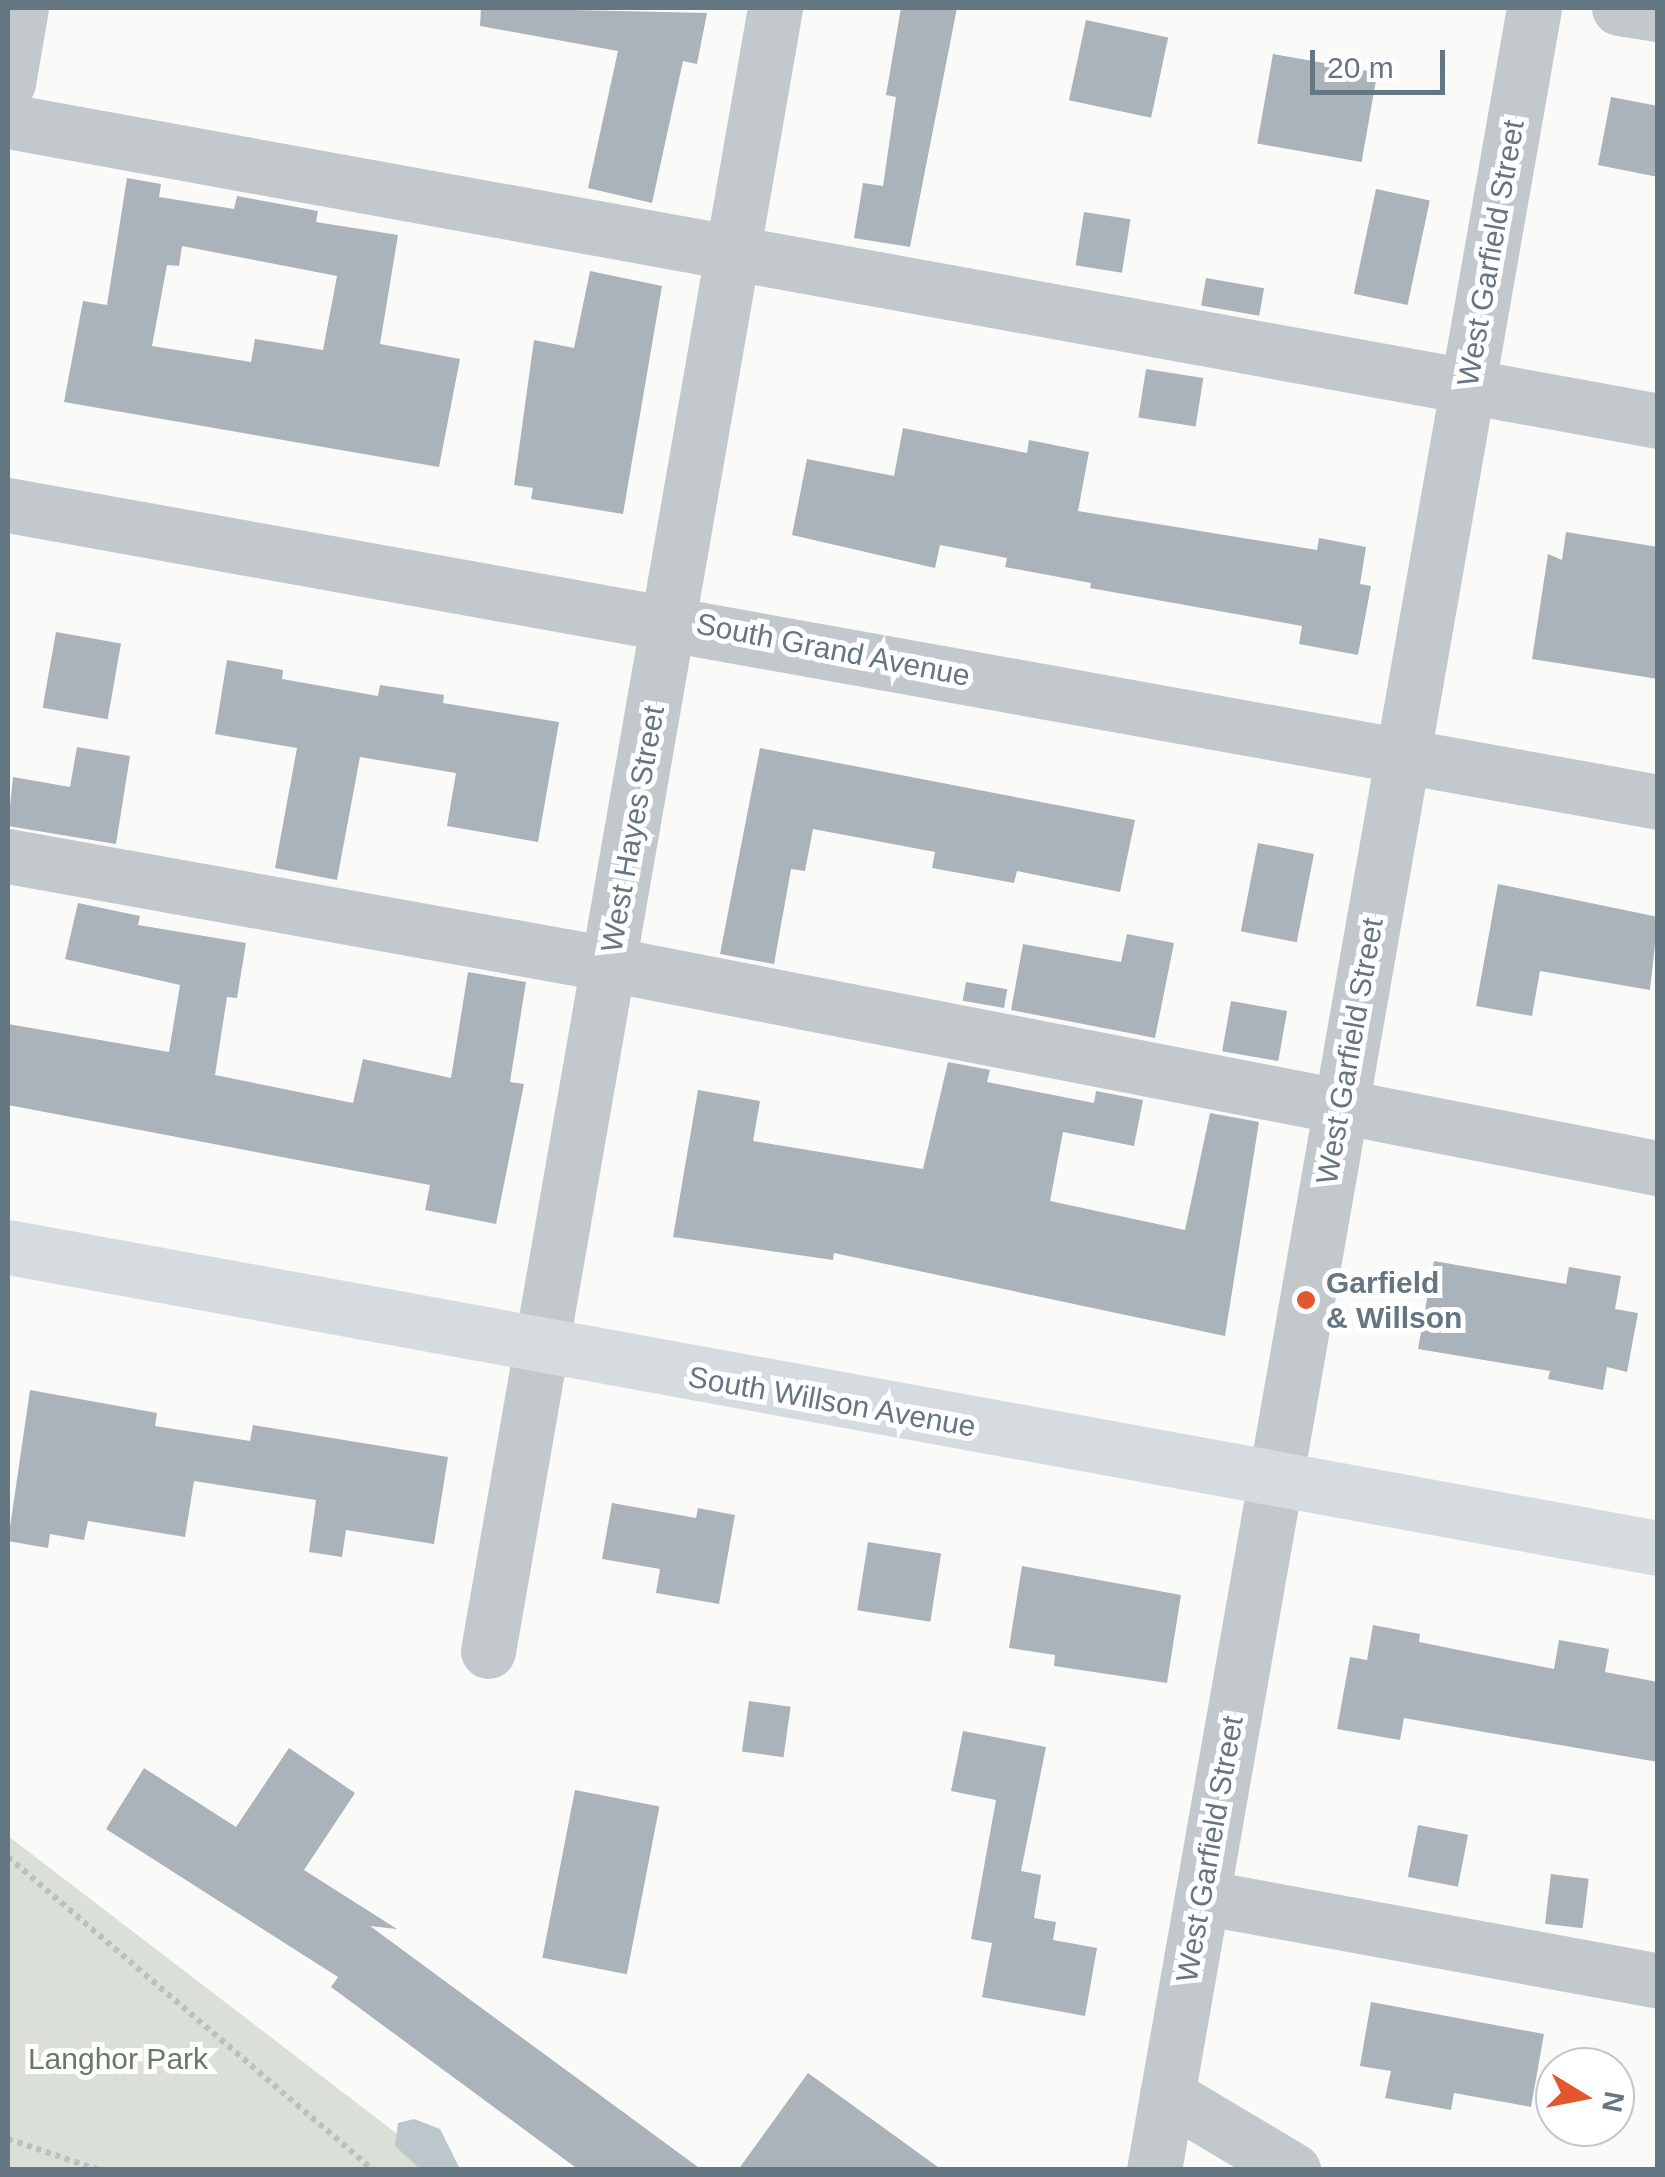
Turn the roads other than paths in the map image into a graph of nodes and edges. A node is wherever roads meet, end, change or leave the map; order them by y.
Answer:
1 (21, 8) edge
2 (775, 8) edge
3 (1534, 8) edge
4 (1620, 8) edge
5 (1658, 14) edge
6 (8, 82) edge
7 (8, 121) edge
8 (732, 252) junction
9 (1468, 386) junction
10 (1658, 421) edge
11 (8, 504) edge
12 (670, 619) junction
13 (1402, 756) junction
14 (1658, 802) edge
15 (8, 856) edge
16 (609, 964) junction
17 (1340, 1110) junction
18 (1658, 1168) edge
19 (8, 1247) edge
20 (541, 1349) junction
21 (1274, 1482) junction
22 (1658, 1548) edge
23 (488, 1651) dead end
24 (1202, 1897) junction
25 (1658, 1981) edge
26 (1167, 2095) junction
27 (1154, 2170) edge
28 (1293, 2170) edge

1 - 6 street
2 - 8 street, West Hayes Street
3 - 9 street, West Garfield Street
4 - 5 street
7 - 8 street
8 - 9 street
8 - 12 street, West Hayes Street
9 - 10 street
9 - 13 street, West Garfield Street
11 - 12 street, South Grand Avenue
12 - 13 street, South Grand Avenue
12 - 16 street, West Hayes Street
13 - 14 street, South Grand Avenue
13 - 17 street, West Garfield Street
15 - 16 street
16 - 17 street
16 - 20 street, West Hayes Street
17 - 18 street
17 - 21 street, West Garfield Street
19 - 20 main road, South Willson Avenue
20 - 21 main road, South Willson Avenue
20 - 23 street, West Hayes Street
21 - 22 main road, South Willson Avenue
21 - 24 street, West Garfield Street
24 - 25 street
24 - 26 street, West Garfield Street
26 - 27 street, West Garfield Street
26 - 28 street

